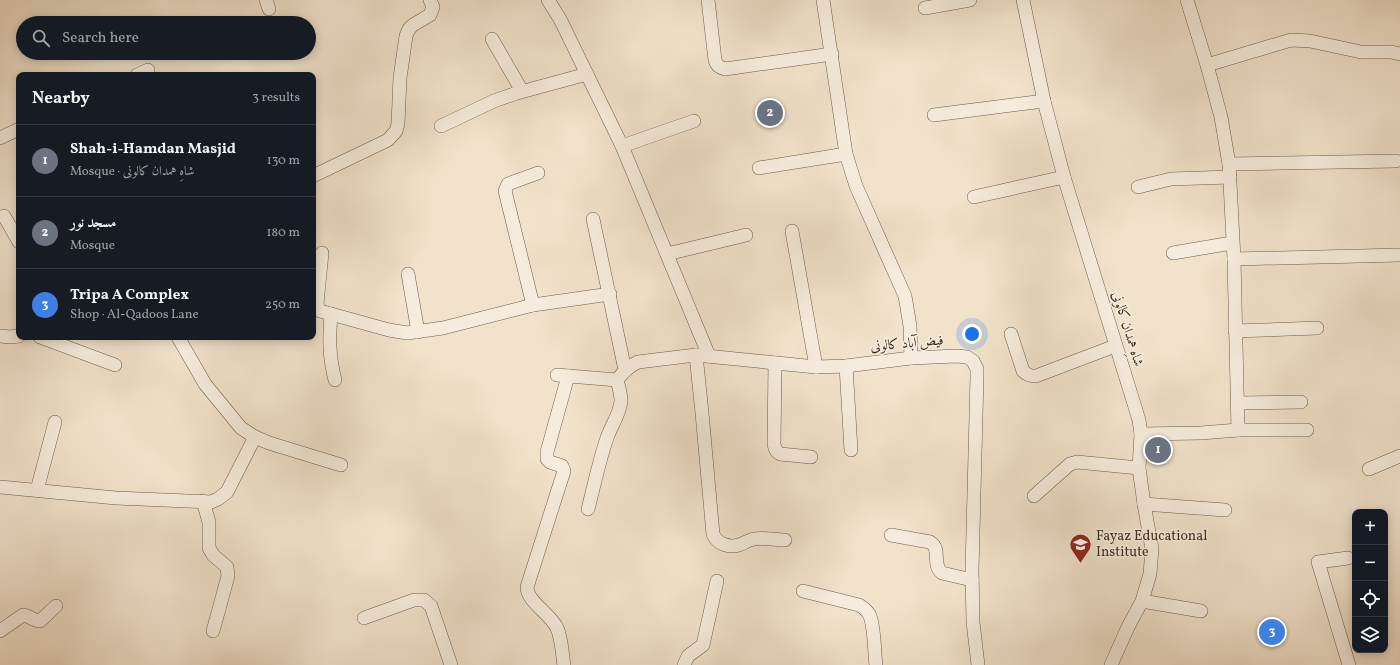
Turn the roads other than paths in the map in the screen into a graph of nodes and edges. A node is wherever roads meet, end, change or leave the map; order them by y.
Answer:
1 (430, 0) edge
2 (548, 0) edge
3 (708, 0) edge
4 (823, 0) edge
5 (970, 0) edge
6 (1023, 0) edge
7 (1187, 0) edge
8 (925, 8) dead end
9 (492, 39) dead end
10 (832, 54) junction
11 (1400, 54) edge
12 (1207, 65) junction
13 (587, 74) junction
14 (522, 91) junction
15 (1044, 101) junction
16 (934, 114) dead end
17 (694, 121) dead end
18 (442, 126) dead end
19 (16, 130) edge
20 (0, 138) edge
21 (622, 146) junction
22 (846, 154) junction
23 (1396, 161) dead end
24 (1229, 164) junction
25 (759, 168) dead end
26 (538, 173) dead end
27 (316, 175) edge
28 (1064, 177) junction
29 (1230, 177) junction
30 (1138, 187) dead end
31 (974, 197) dead end
32 (4, 216) dead end
33 (594, 219) dead end
34 (792, 231) dead end
35 (746, 234) dead end
36 (16, 237) edge
37 (1232, 243) junction
38 (322, 253) dead end
39 (1173, 253) dead end
40 (667, 254) junction
41 (1400, 255) edge
42 (1234, 259) junction
43 (408, 274) dead end
44 (610, 294) junction
45 (533, 305) junction
46 (331, 314) junction
47 (1317, 328) dead end
48 (1235, 331) junction
49 (418, 332) junction
50 (1011, 334) dead end
51 (0, 336) edge
52 (16, 336) edge
53 (48, 340) edge
54 (180, 340) edge
55 (1115, 346) junction
56 (696, 355) junction
57 (709, 356) junction
58 (911, 358) junction
59 (776, 363) junction
60 (115, 365) dead end
61 (846, 366) junction
62 (816, 367) junction
63 (621, 375) junction
64 (335, 380) dead end
65 (1301, 402) dead end
66 (1238, 403) junction
67 (55, 422) dead end
68 (1238, 430) junction
69 (1307, 430) dead end
70 (1141, 434) junction
71 (255, 437) junction
72 (851, 450) dead end
73 (1400, 456) edge
74 (810, 457) dead end
75 (342, 465) dead end
76 (1139, 468) junction
77 (1369, 468) dead end
78 (0, 487) edge
79 (37, 490) junction
80 (1034, 496) dead end
81 (203, 501) junction
82 (1144, 504) junction
83 (588, 509) dead end
84 (1224, 510) dead end
85 (891, 535) dead end
86 (785, 540) dead end
87 (1348, 558) dead end
88 (972, 580) junction
89 (717, 581) dead end
90 (803, 591) dead end
91 (1142, 601) junction
92 (56, 606) dead end
93 (1201, 611) dead end
94 (364, 618) dead end
95 (0, 630) edge
96 (213, 631) dead end
97 (451, 665) edge
98 (564, 665) edge
99 (684, 665) edge
100 (876, 665) edge
101 (978, 665) edge
102 (1111, 665) edge
103 (1349, 665) edge

1 - 27 street
2 - 13 street
3 - 10 street
4 - 10 street
5 - 8 street
6 - 15 street, شاہِ ہمدان کالونی
7 - 12 street
9 - 14 street
10 - 22 street
11 - 12 street
12 - 24 street
13 - 14 street
13 - 21 street
14 - 18 street
15 - 16 street
15 - 28 street, شاہِ ہمدان کالونی
17 - 21 street
19 - 20 street
21 - 40 street
22 - 25 street
22 - 58 street
23 - 24 street
24 - 29 street
26 - 45 street
28 - 31 street
28 - 55 street, شاہِ ہمدان کالونی
29 - 30 street
29 - 37 street
32 - 36 street
33 - 44 street
34 - 62 street
35 - 40 street
37 - 39 street
37 - 42 street
38 - 46 street
40 - 57 street
41 - 42 street
42 - 48 street
43 - 49 street
44 - 45 street
44 - 63 street
45 - 49 street
46 - 49 street
46 - 64 street
47 - 48 street
48 - 66 street
50 - 55 street
51 - 52 street
53 - 60 street
54 - 71 street
55 - 70 street, شاہِ ہمدان کالونی
56 - 57 street, فیض آباد کالونی
56 - 63 street, فیض آباد کالونی
56 - 86 street
57 - 59 street, فیض آباد کالونی
58 - 61 street, فیض آباد کالونی
58 - 88 street, فیض آباد کالونی
59 - 62 street, فیض آباد کالونی
59 - 74 street
61 - 62 street, فیض آباد کالونی
61 - 72 street
63 - 83 street
63 - 98 street
65 - 66 street
66 - 68 street
67 - 79 street
68 - 69 street
68 - 70 street
70 - 76 street, شاہِ ہمدان کالونی
71 - 75 street
71 - 81 street
73 - 77 street
76 - 80 street
76 - 82 street, شاہِ ہمدان کالونی
78 - 79 street
79 - 81 street
81 - 96 street
82 - 84 street
82 - 91 street, شاہِ ہمدان کالونی
85 - 88 street
87 - 103 street
88 - 101 street, فیض آباد کالونی
89 - 99 street
90 - 100 street
91 - 93 street
91 - 102 street, شاہِ ہمدان کالونی
92 - 95 street
94 - 97 street

